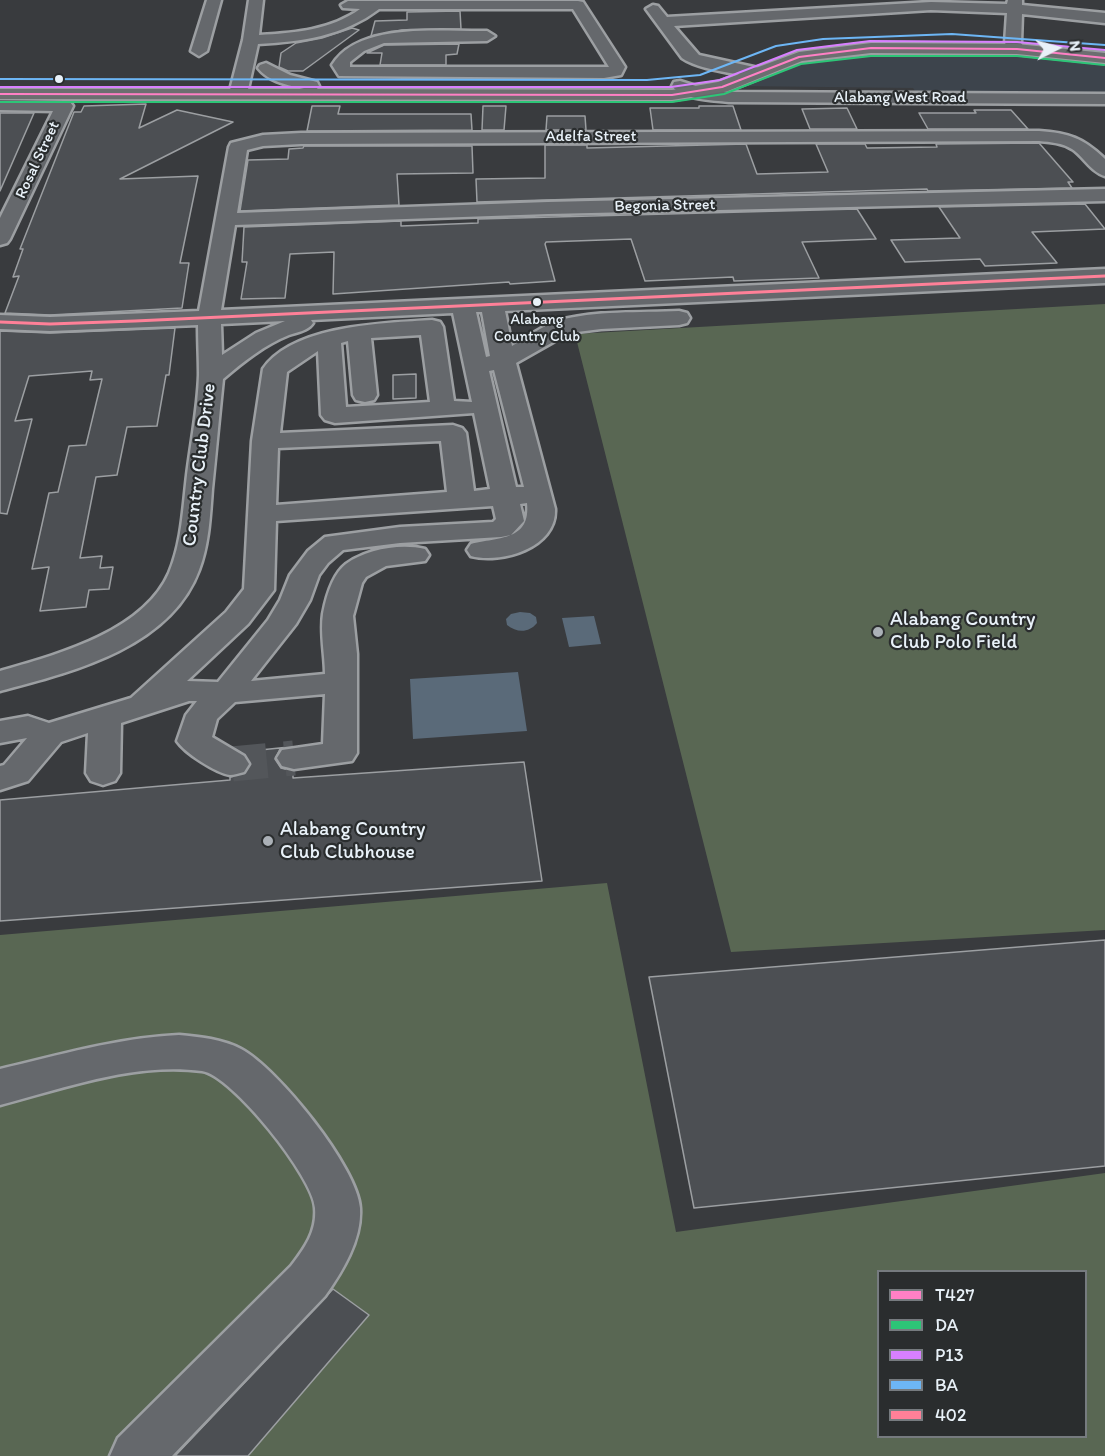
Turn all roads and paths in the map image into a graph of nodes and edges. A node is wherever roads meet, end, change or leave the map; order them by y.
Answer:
1 (214, 0) edge
2 (256, 0) edge
3 (668, 1) edge
4 (347, 2) edge
5 (376, 2) edge
6 (483, 5) junction
7 (1016, 5) edge
8 (1105, 18) edge
9 (663, 22) junction
10 (272, 30) junction
11 (251, 35) junction
12 (487, 36) junction
13 (1015, 46) junction
14 (199, 51) dead end
15 (1105, 53) edge
16 (1105, 58) edge
17 (266, 68) junction
18 (749, 71) junction
19 (503, 73) junction
20 (241, 84) junction
21 (0, 86) edge
22 (316, 86) junction
23 (688, 89) junction
24 (262, 90) junction
25 (649, 91) junction
26 (716, 92) junction
27 (0, 94) edge
28 (1105, 99) edge
29 (0, 105) edge
30 (1105, 170) edge
31 (1105, 195) edge
32 (225, 219) junction
33 (0, 239) edge
34 (1105, 276) edge
35 (1105, 296) edge
36 (492, 304) junction
37 (463, 305) junction
38 (789, 312) dead end
39 (209, 317) junction
40 (695, 317) dead end
41 (358, 321) junction
42 (0, 322) edge
43 (329, 339) junction
44 (503, 360) junction
45 (475, 368) junction
46 (211, 377) junction
47 (365, 395) dead end
48 (516, 405) junction
49 (484, 407) junction
50 (443, 409) junction
51 (334, 415) junction
52 (267, 430) junction
53 (539, 494) junction
54 (504, 497) junction
55 (462, 500) junction
56 (321, 510) junction
57 (264, 514) junction
58 (335, 543) junction
59 (0, 681) edge
60 (340, 683) junction
61 (226, 693) junction
62 (142, 705) junction
63 (105, 716) junction
64 (0, 732) edge
65 (49, 735) junction
66 (294, 758) tunnel mouth
67 (232, 764) tunnel mouth
68 (103, 772) dead end
69 (0, 778) edge
70 (0, 1087) edge
71 (136, 1456) edge

1 - 14 street
2 - 11 street
3 - 9 street
4 - 5 street
4 - 10 street
5 - 6 street
5 - 10 street
6 - 12 street
6 - 19 street
7 - 8 street
7 - 9 street
7 - 13 street
9 - 18 street
10 - 11 street
10 - 17 street
11 - 20 street
12 - 19 street
12 - 19 street
13 - 15 main road
13 - 16 main road
13 - 18 main road
17 - 22 main road
17 - 24 street
18 - 23 main road
18 - 26 main road
20 - 21 main road
20 - 24 main road
20 - 27 main road
22 - 24 main road
22 - 25 main road
23 - 25 main road
23 - 26 street, Alabang West Road
24 - 25 main road
25 - 26 main road
26 - 28 street, Alabang West Road
29 - 33 street, Rosal Street
30 - 32 street, Adelfa Street
31 - 32 street, Begonia Street
32 - 39 street, Adelfa Street
34 - 36 street
35 - 38 street
36 - 37 street
36 - 44 street
37 - 41 street
37 - 45 street
39 - 41 street
39 - 42 street
39 - 46 street, Country Club Drive
40 - 44 street
41 - 43 street
41 - 46 street
41 - 47 street
41 - 50 street
43 - 51 street
43 - 52 street
44 - 45 street
44 - 48 street
45 - 49 street
46 - 59 street, Country Club Drive
48 - 49 street
48 - 53 street
49 - 50 street
49 - 54 street
50 - 51 street
51 - 52 street
52 - 55 street
52 - 57 street
53 - 54 street
53 - 60 street
54 - 55 street
54 - 58 street
55 - 56 street
56 - 57 street
56 - 58 street
57 - 62 street
58 - 61 street
60 - 61 street
60 - 66 street
61 - 62 street
61 - 67 street
62 - 63 street
63 - 65 street
63 - 68 street
64 - 65 street
65 - 69 street
70 - 71 street

